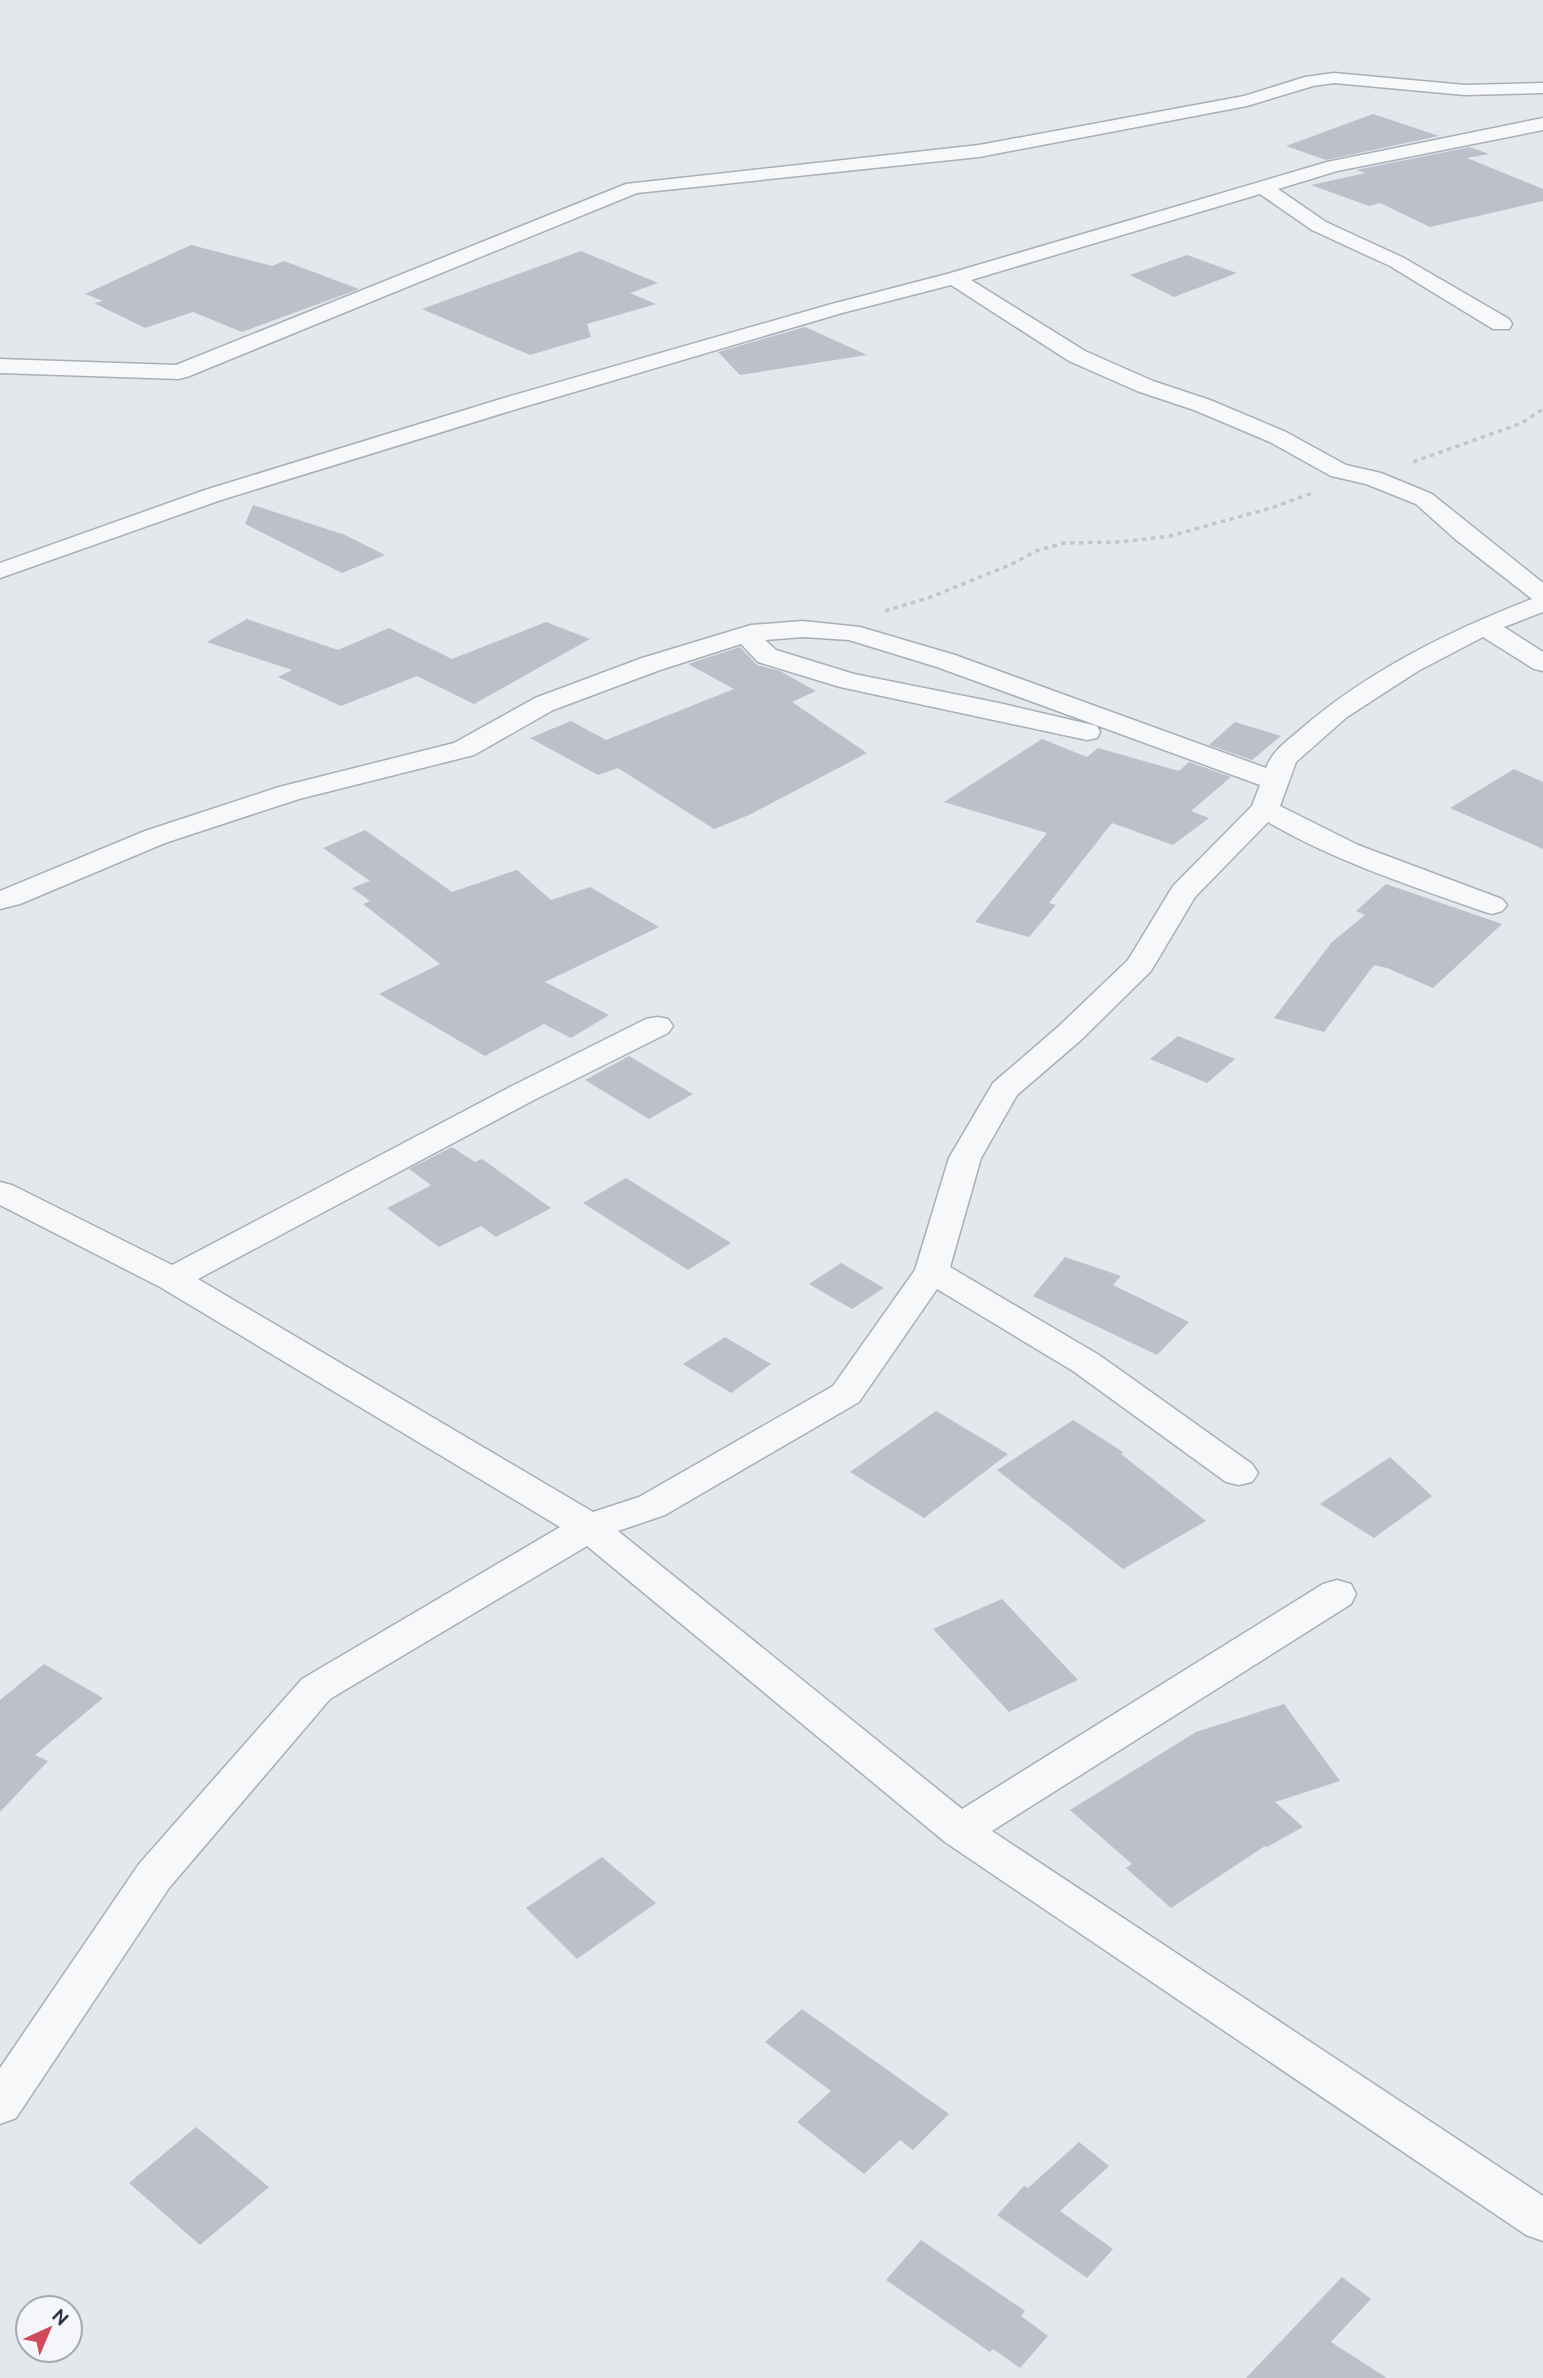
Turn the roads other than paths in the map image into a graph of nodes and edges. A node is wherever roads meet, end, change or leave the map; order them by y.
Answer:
1 (1543, 88) edge
2 (1543, 124) edge
3 (1264, 188) junction
4 (954, 278) junction
5 (1501, 324) dead end
6 (0, 366) edge
7 (0, 570) edge
8 (1543, 595) edge
9 (1543, 603) edge
10 (1483, 626) junction
11 (751, 634) junction
12 (1543, 663) edge
13 (1220, 762) junction
14 (1270, 795) junction
15 (0, 900) edge
16 (1492, 905) dead end
17 (657, 1026) dead end
18 (0, 1192) edge
19 (932, 1271) junction
20 (172, 1279) junction
21 (1239, 1473) dead end
22 (589, 1527) junction
23 (1337, 1594) dead end
24 (960, 1831) junction
25 (0, 2105) edge
26 (1543, 2221) edge

1 - 6 street
2 - 3 street
3 - 4 street
3 - 5 street
4 - 7 street
4 - 8 street
9 - 10 street
10 - 12 street
10 - 14 street
11 - 13 street
11 - 13 street
11 - 15 street
13 - 14 street
14 - 16 street
14 - 19 street
17 - 20 street
18 - 20 street
19 - 21 street
19 - 22 street
20 - 22 street
22 - 24 street
22 - 25 street
23 - 24 street
24 - 26 street

